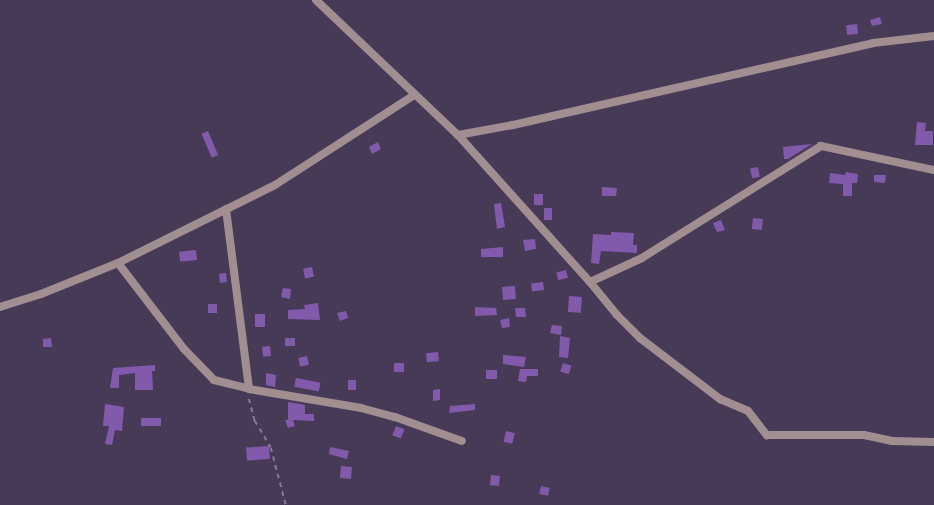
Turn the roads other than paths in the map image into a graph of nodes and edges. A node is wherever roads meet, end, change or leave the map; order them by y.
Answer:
1 (316, 0) edge
2 (934, 36) edge
3 (414, 95) junction
4 (458, 135) junction
5 (934, 170) edge
6 (226, 209) junction
7 (118, 263) junction
8 (590, 282) junction
9 (0, 307) edge
10 (249, 389) junction
11 (462, 441) dead end
12 (934, 441) edge

1 - 3 street
2 - 4 street
3 - 4 street
3 - 6 street
4 - 8 street
5 - 8 street
6 - 7 street
6 - 10 street
7 - 9 street
7 - 10 street
8 - 12 street
10 - 11 street

